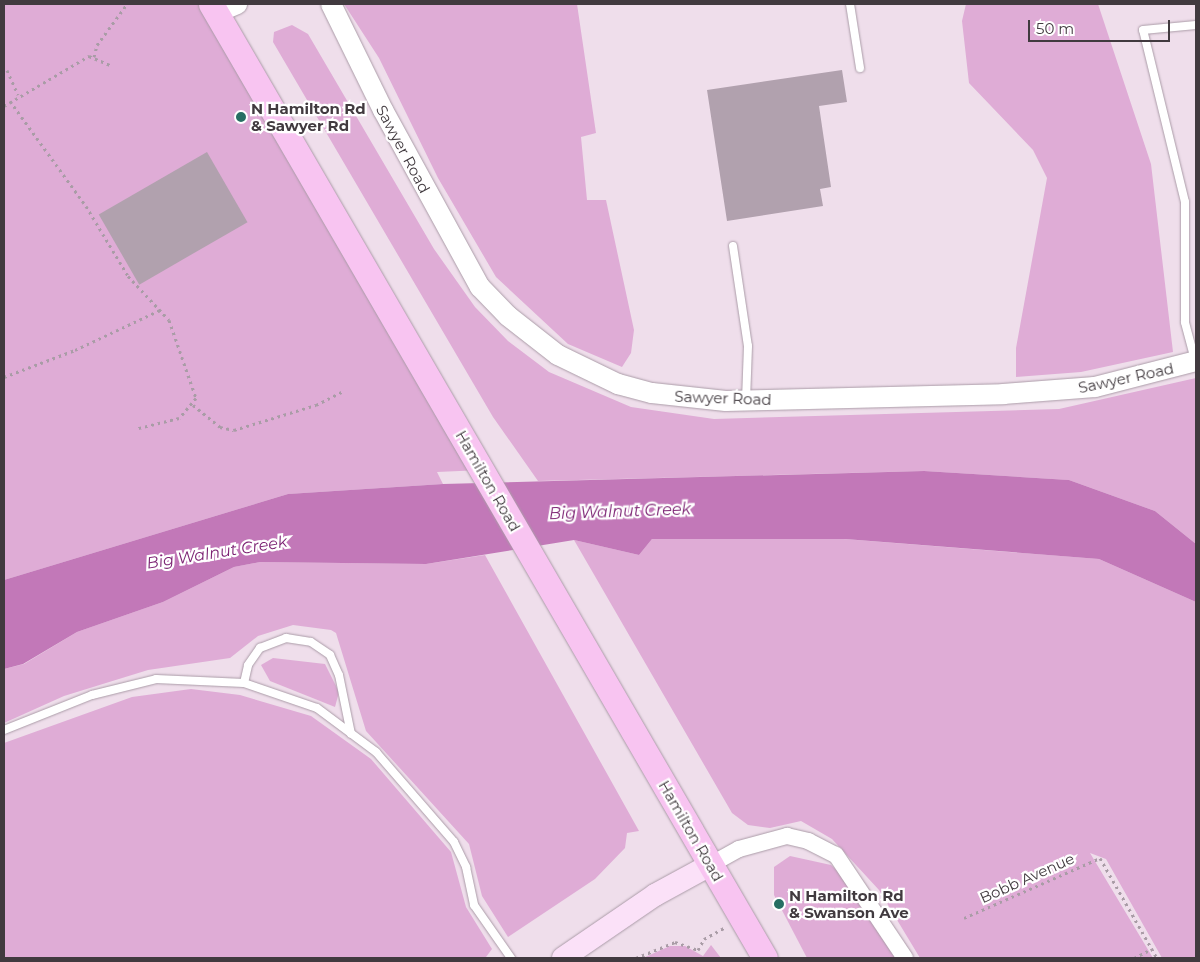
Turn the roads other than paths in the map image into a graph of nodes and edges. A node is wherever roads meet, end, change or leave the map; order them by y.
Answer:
1 (331, 4) edge
2 (850, 4) edge
3 (221, 7) edge
4 (1196, 25) edge
5 (860, 68) dead end
6 (733, 246) dead end
7 (1196, 361) edge
8 (746, 401) junction
9 (244, 683) junction
10 (4, 730) edge
11 (351, 734) junction
12 (710, 865) junction
13 (511, 958) edge
14 (564, 958) edge
15 (765, 958) edge
16 (905, 958) edge

1 - 8 street, Sawyer Road
2 - 5 lane
3 - 12 main road, Hamilton Road
4 - 7 lane
6 - 8 lane
7 - 8 street, Sawyer Road
9 - 10 lane
9 - 11 lane
9 - 11 lane
11 - 13 lane
12 - 14 main road
12 - 15 main road, Hamilton Road
12 - 16 street

